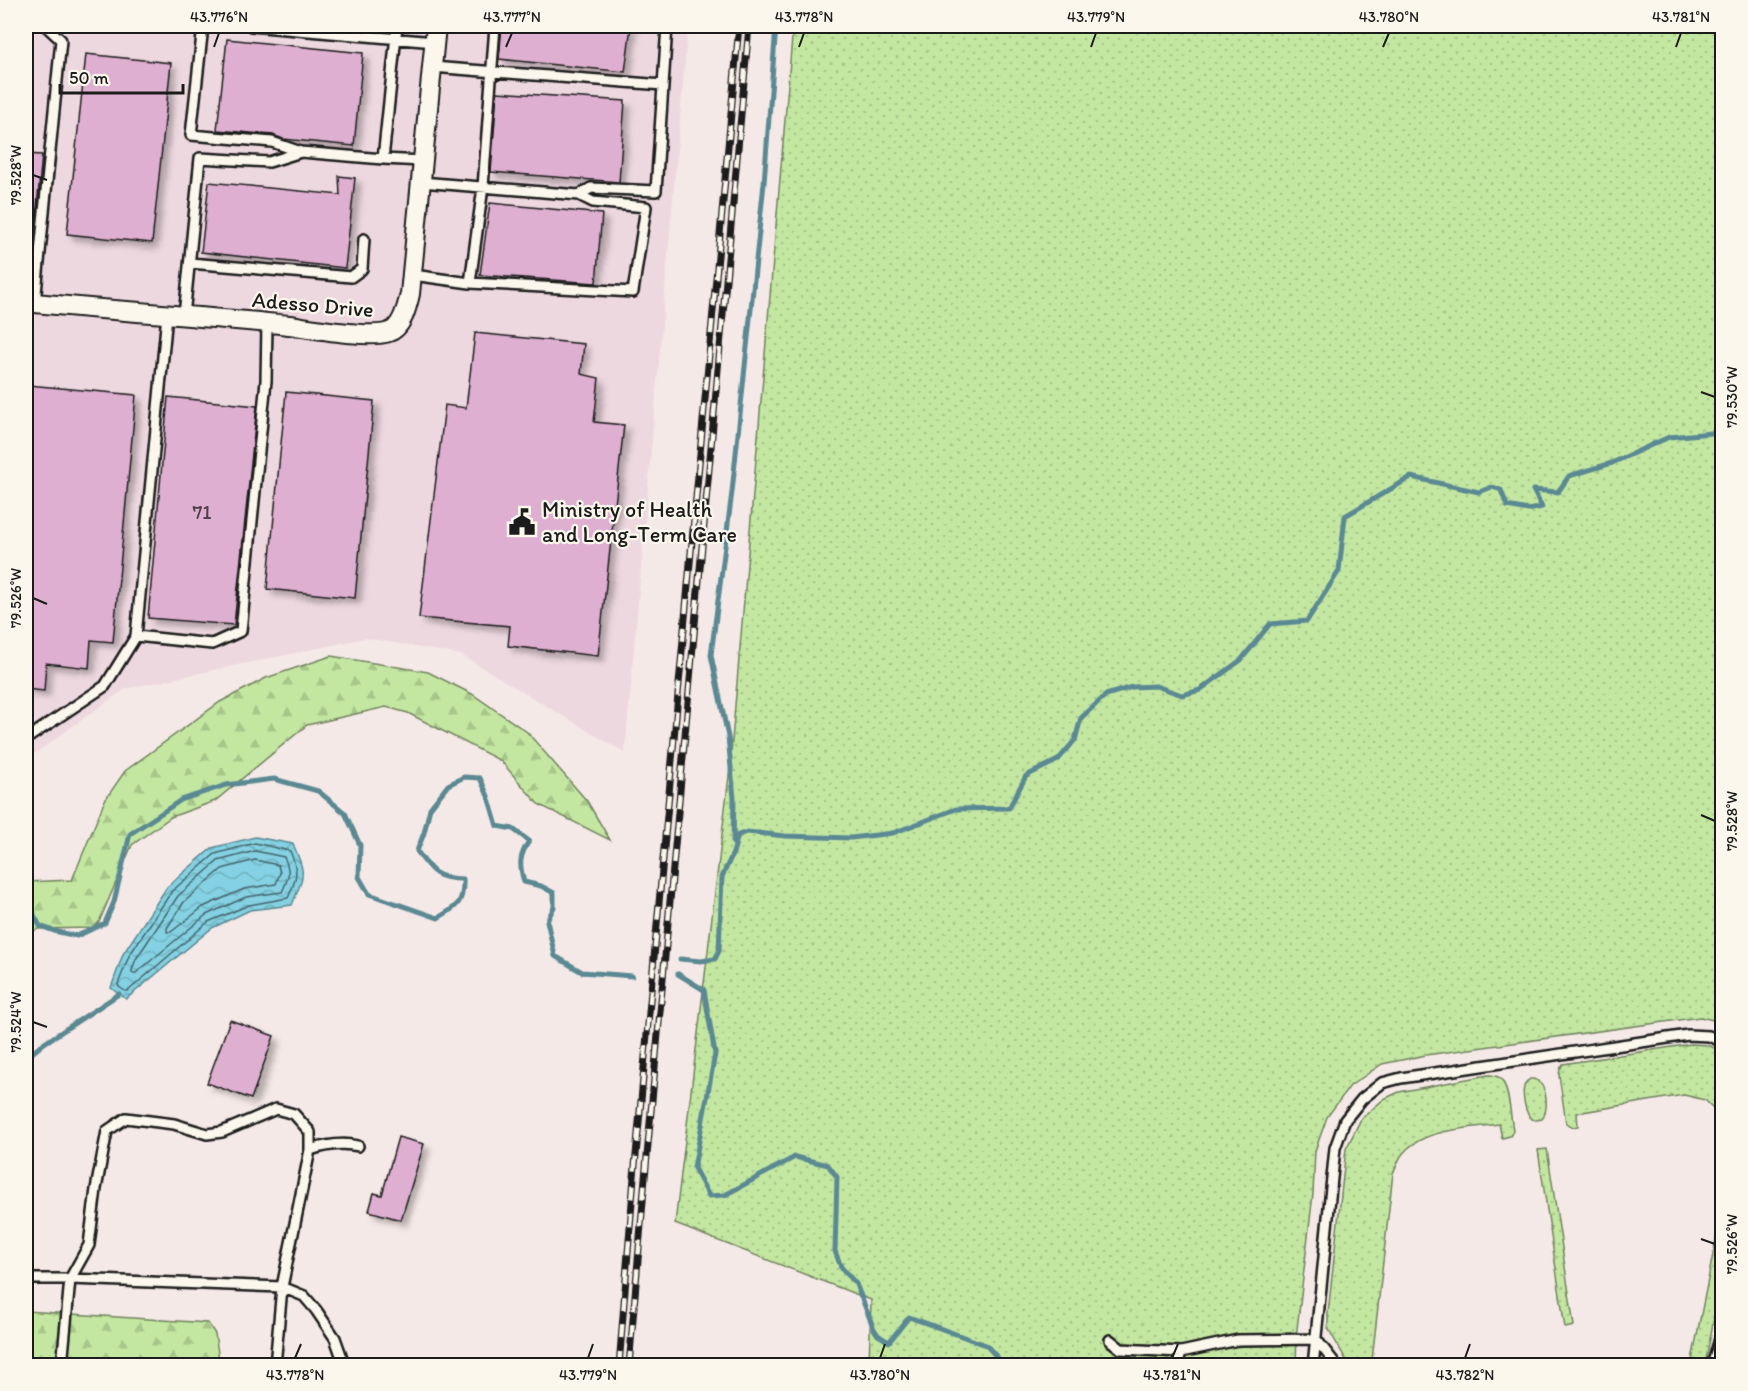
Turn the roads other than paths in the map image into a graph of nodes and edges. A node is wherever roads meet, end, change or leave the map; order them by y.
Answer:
1 (46, 26) edge
2 (203, 26) edge
3 (251, 26) edge
4 (397, 26) edge
5 (495, 26) edge
6 (667, 26) edge
7 (435, 34) edge
8 (396, 38) junction
9 (432, 67) junction
10 (491, 71) junction
11 (663, 85) junction
12 (301, 152) junction
13 (383, 159) junction
14 (423, 161) junction
15 (421, 182) junction
16 (483, 186) junction
17 (579, 195) junction
18 (364, 238) dead end
19 (190, 263) junction
20 (413, 275) junction
21 (470, 283) junction
22 (29, 302) edge
23 (176, 316) junction
24 (26, 323) edge
25 (267, 324) junction
26 (136, 636) junction
27 (26, 739) edge
28 (1722, 1042) edge
29 (358, 1146) dead end
30 (310, 1150) junction
31 (26, 1280) edge
32 (70, 1280) junction
33 (282, 1287) junction
34 (1722, 1332) edge
35 (1316, 1339) junction
36 (1110, 1340) dead end
37 (1722, 1348) edge
38 (1181, 1352) junction
39 (62, 1365) edge
40 (275, 1365) edge
41 (345, 1365) edge
42 (1177, 1365) edge
43 (1313, 1365) edge
44 (1337, 1365) edge
45 (1712, 1365) edge

1 - 22 lane
2 - 12 lane
3 - 8 lane
4 - 8 lane
5 - 10 lane
6 - 11 lane
7 - 8 lane
7 - 9 street, Adesso Drive
8 - 13 lane
9 - 10 lane
9 - 14 street, Adesso Drive
10 - 11 lane
10 - 16 lane
11 - 17 lane
12 - 13 lane
12 - 19 lane
13 - 14 lane
14 - 15 street, Adesso Drive
15 - 16 lane
15 - 20 street, Adesso Drive
16 - 17 lane
16 - 21 lane
17 - 21 lane
18 - 19 lane
19 - 23 lane
20 - 21 lane
20 - 25 street, Adesso Drive
22 - 23 street, Adesso Drive
22 - 24 lane
23 - 25 street, Adesso Drive
23 - 26 lane
25 - 26 lane
26 - 27 lane
28 - 35 lane
29 - 30 lane
30 - 32 lane
30 - 33 lane
31 - 32 lane
32 - 33 lane
32 - 39 lane
33 - 40 lane
33 - 41 lane
34 - 45 lane
35 - 38 lane
35 - 43 lane
35 - 44 lane
36 - 38 lane
37 - 45 lane
38 - 42 lane

